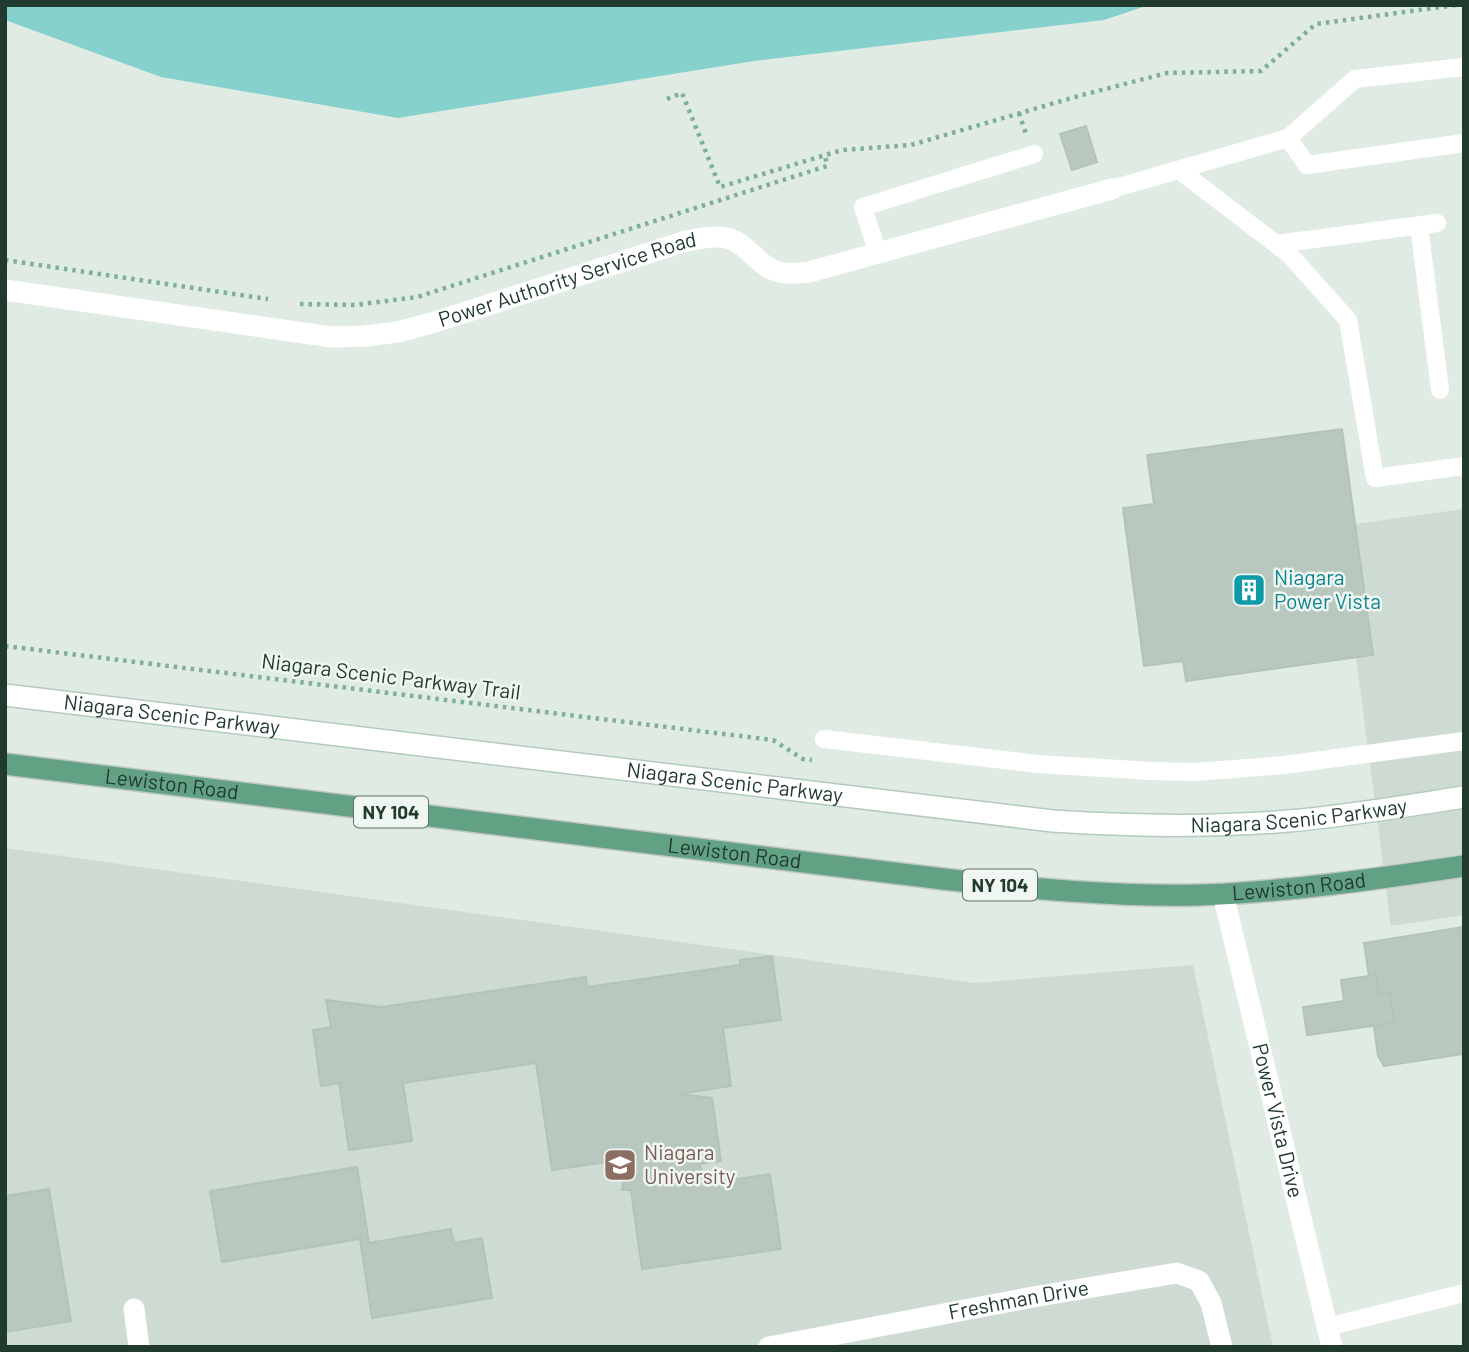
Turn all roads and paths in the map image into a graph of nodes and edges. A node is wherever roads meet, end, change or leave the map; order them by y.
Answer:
1 (1457, 5) edge
2 (1464, 67) edge
3 (667, 99) dead end
4 (1288, 138) junction
5 (1464, 143) edge
6 (1034, 154) dead end
7 (825, 155) junction
8 (1179, 170) junction
9 (1112, 189) joint
10 (1276, 244) junction
11 (878, 254) junction
12 (5, 260) edge
13 (5, 290) edge
14 (278, 300) dead end
15 (292, 302) dead end
16 (1440, 390) dead end
17 (1464, 466) edge
18 (5, 646) edge
19 (5, 695) edge
20 (824, 739) dead end
21 (773, 740) dead end
22 (1464, 741) edge
23 (5, 764) edge
24 (1464, 797) edge
25 (1464, 866) edge
26 (1223, 894) junction
27 (1464, 1293) edge
28 (134, 1309) dead end
29 (1329, 1337) edge
30 (139, 1347) edge
31 (769, 1347) edge
32 (1222, 1347) edge

1 - 7 path
2 - 4 lane
3 - 7 path
4 - 5 lane
4 - 8 lane
6 - 11 lane
7 - 15 path
8 - 9 lane
8 - 10 lane
9 - 11 street, Power Authority Service Road
10 - 16 lane
10 - 17 lane
11 - 13 street, Power Authority Service Road
12 - 14 path
18 - 21 path, Niagara Scenic Parkway Trail
19 - 24 street, Niagara Scenic Parkway
20 - 22 lane
23 - 26 main road, Lewiston Road / NY 104
25 - 26 main road, Lewiston Road / NY 104
26 - 29 street, Power Vista Drive
27 - 29 lane
28 - 30 street
31 - 32 street, Freshman Drive

